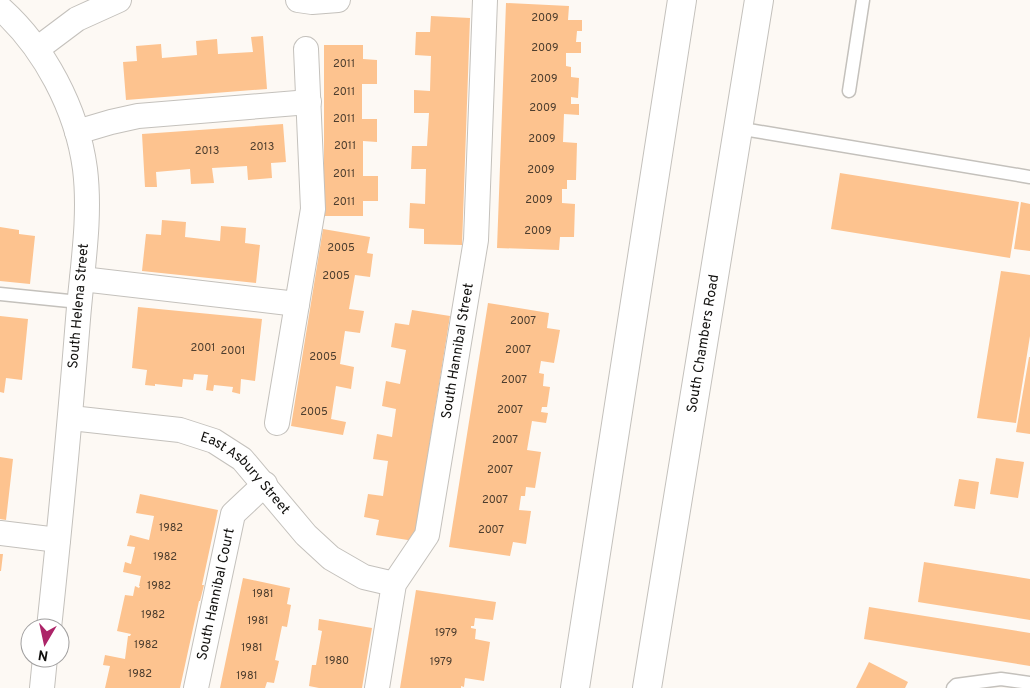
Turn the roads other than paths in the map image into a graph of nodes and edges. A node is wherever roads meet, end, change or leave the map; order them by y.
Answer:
1 (119, 0) edge
2 (338, 0) edge
3 (485, 0) edge
4 (682, 0) edge
5 (759, 0) edge
6 (863, 0) edge
7 (307, 1) edge
8 (0, 8) edge
9 (37, 49) junction
10 (306, 49) dead end
11 (849, 91) dead end
12 (309, 102) junction
13 (737, 128) junction
14 (77, 132) junction
15 (1030, 177) edge
16 (82, 279) junction
17 (0, 294) edge
18 (79, 302) junction
19 (297, 304) junction
20 (70, 418) junction
21 (277, 422) dead end
22 (264, 484) junction
23 (0, 534) edge
24 (58, 540) junction
25 (394, 584) junction
26 (50, 618) edge
27 (44, 668) edge
28 (1030, 683) edge
29 (1001, 684) edge
30 (42, 688) edge
31 (196, 688) edge
32 (377, 688) edge
33 (574, 688) edge
34 (647, 688) edge
35 (952, 688) edge

1 - 9 street
2 - 7 street
3 - 25 street, South Hannibal Street
4 - 33 main road
5 - 13 main road, South Chambers Road
6 - 11 lane
8 - 9 street, South Helena Street
9 - 14 street, South Helena Street
10 - 12 street
12 - 14 street
12 - 19 street
13 - 15 lane
13 - 34 main road, South Chambers Road
14 - 16 street, South Helena Street
16 - 18 street, South Helena Street
16 - 19 street
17 - 18 lane
18 - 20 street, South Helena Street
19 - 21 street
20 - 22 street, East Asbury Street
20 - 24 street, South Helena Street
22 - 25 street, East Asbury Street
22 - 31 street, South Hannibal Court
23 - 24 street
24 - 26 street, South Helena Street
25 - 32 street, South Hannibal Street
27 - 30 street
28 - 29 lane
29 - 35 lane

